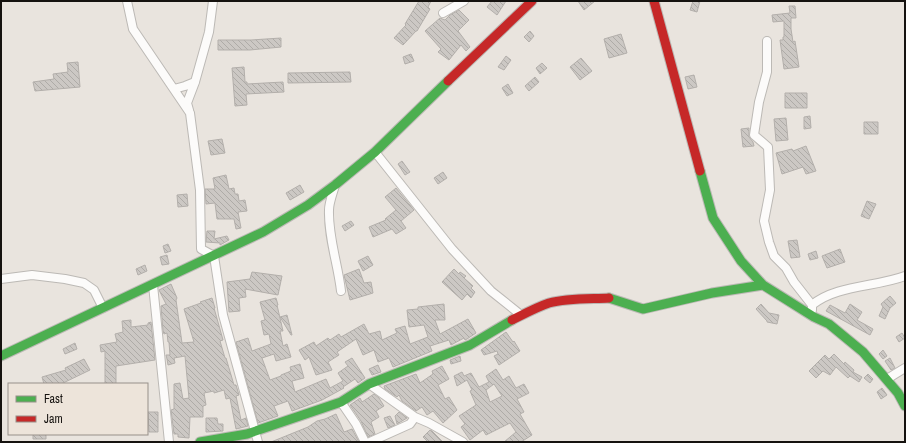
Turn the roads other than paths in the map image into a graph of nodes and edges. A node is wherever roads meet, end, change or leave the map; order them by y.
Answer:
1 (127, 1) edge
2 (213, 1) edge
3 (464, 1) edge
4 (532, 1) edge
5 (654, 1) edge
6 (443, 13) dead end
7 (767, 41) dead end
8 (195, 82) junction
9 (174, 89) junction
10 (190, 113) junction
11 (375, 152) junction
12 (335, 186) junction
13 (214, 256) junction
14 (905, 276) edge
15 (1, 279) edge
16 (153, 285) junction
17 (763, 285) junction
18 (341, 291) dead end
19 (812, 305) junction
20 (103, 308) junction
21 (521, 315) junction
22 (814, 317) junction
23 (1, 356) edge
24 (905, 368) edge
25 (887, 379) junction
26 (369, 384) junction
27 (341, 402) junction
28 (905, 406) edge
29 (415, 417) junction
30 (255, 432) junction
31 (169, 442) edge
32 (200, 442) edge
33 (258, 442) edge
34 (365, 442) edge
35 (370, 442) edge
36 (463, 442) edge

1 - 9 street
2 - 8 street
3 - 6 street
4 - 11 street
5 - 17 street
7 - 19 street
8 - 9 street
8 - 10 street
9 - 10 street
10 - 13 street
11 - 12 street
11 - 21 street
12 - 13 street
12 - 18 street
13 - 16 street
13 - 30 street
14 - 19 street
15 - 20 street
16 - 20 street
16 - 31 street
17 - 21 street
17 - 22 street
19 - 22 street
20 - 23 street
21 - 26 street
22 - 25 street
24 - 25 street
25 - 28 street
26 - 27 street
26 - 29 street
27 - 30 street
27 - 34 street
29 - 35 street
29 - 36 street
30 - 32 street
30 - 33 street

